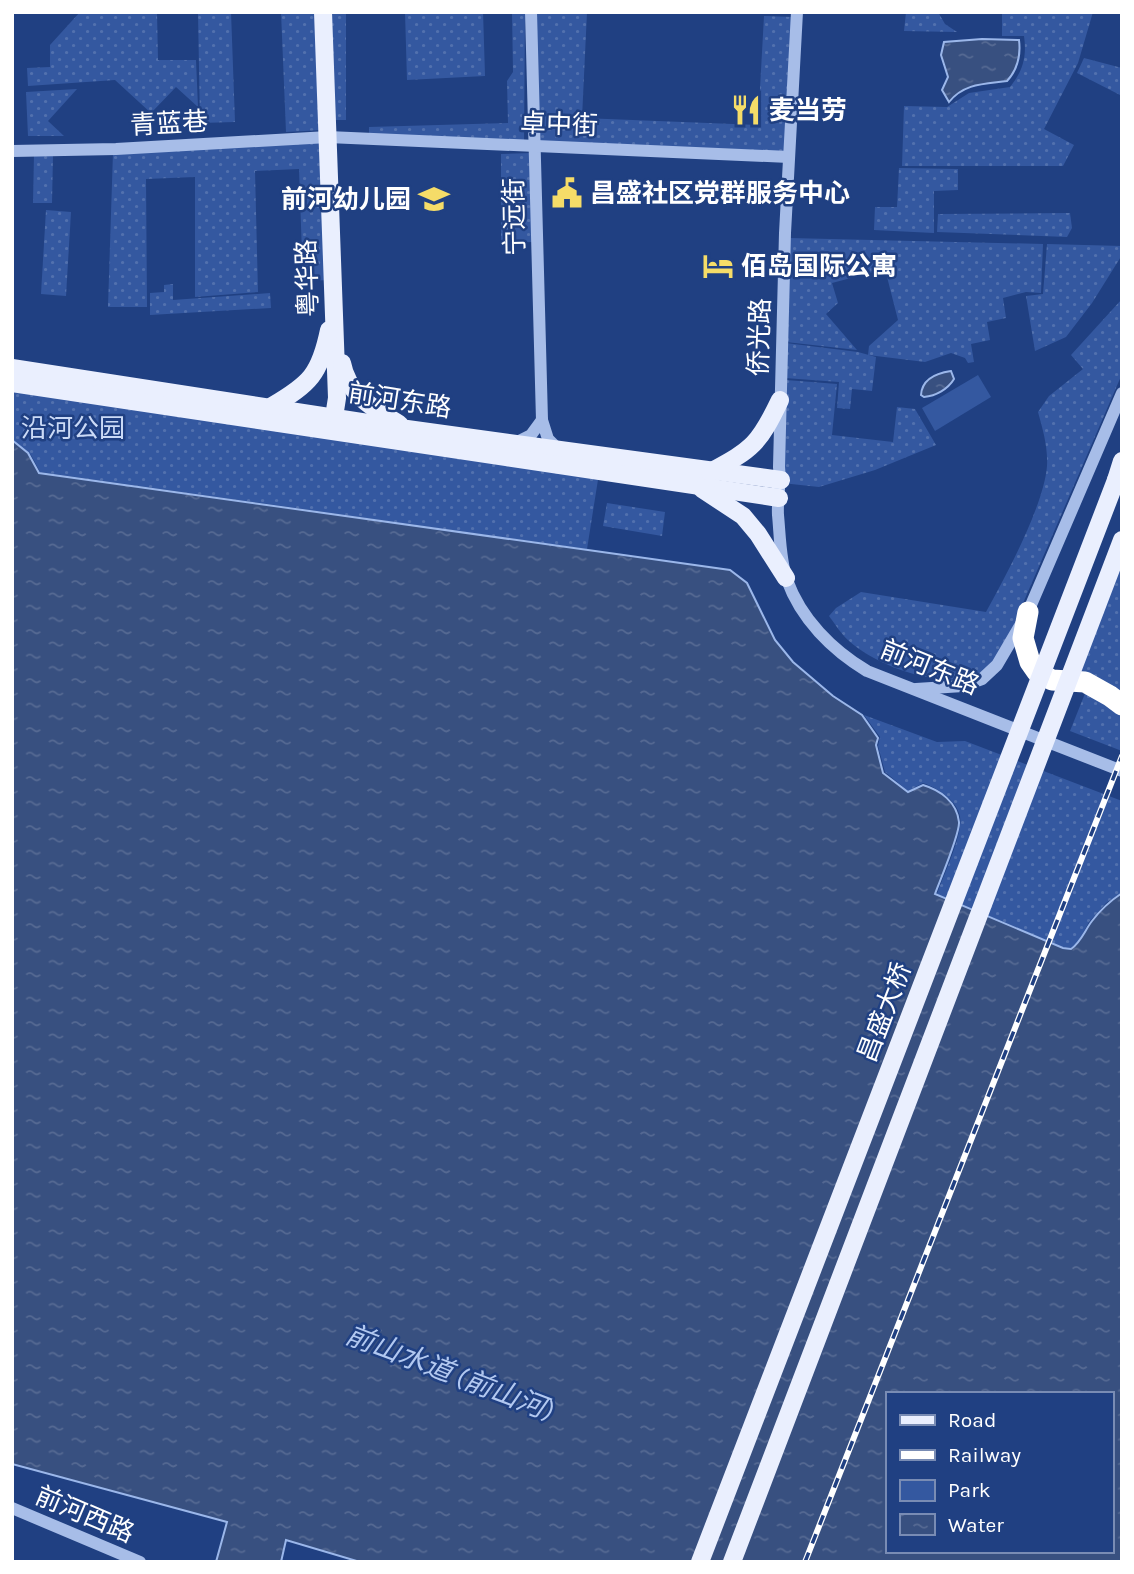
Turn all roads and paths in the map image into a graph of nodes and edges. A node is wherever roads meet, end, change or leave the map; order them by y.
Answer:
1 (323, 12) edge
2 (531, 12) edge
3 (797, 12) edge
4 (328, 137) junction
5 (535, 146) junction
6 (12, 151) edge
7 (789, 157) junction
8 (335, 303) junction
9 (12, 368) edge
10 (12, 383) edge
11 (1122, 393) edge
12 (780, 400) junction
13 (272, 406) junction
14 (334, 416) junction
15 (542, 420) junction
16 (407, 429) junction
17 (515, 443) junction
18 (556, 448) junction
19 (1122, 461) edge
20 (710, 472) junction
21 (699, 487) junction
22 (780, 489) junction
23 (1122, 540) edge
24 (786, 578) junction
25 (1028, 612) junction
26 (912, 690) junction
27 (1122, 705) edge
28 (1122, 771) edge
29 (12, 1508) edge
30 (140, 1562) edge
31 (700, 1562) edge
32 (732, 1562) edge

1 - 4 main road, 粤华路
2 - 5 street, 宁远街
3 - 7 street, 侨光路
4 - 5 street, 卓中街
4 - 6 street, 青蓝巷
4 - 8 main road, 粤华路
5 - 7 street, 卓中街
5 - 15 street, 宁远街
7 - 12 street, 侨光路
8 - 13 main road
8 - 14 main road, 粤华路
8 - 16 main road
9 - 13 main road, 前河东路
10 - 21 main road, 前河东路
11 - 25 street
12 - 20 main road
12 - 22 street, 侨光路
13 - 14 main road, 前河东路
14 - 16 main road, 前河东路
15 - 17 street
15 - 18 street
16 - 17 main road, 前河东路
17 - 18 main road, 前河东路
18 - 20 main road, 前河东路
19 - 31 main road, 昌盛大桥, bridge
20 - 22 main road, 前河东路
21 - 22 main road, 前河东路
21 - 24 main road
22 - 24 street, 侨光路
23 - 32 main road, 昌盛大桥, bridge
24 - 26 street, 前河东路
25 - 26 street
25 - 27 highway
26 - 28 street, 前河东路
29 - 30 street, 前河西路

